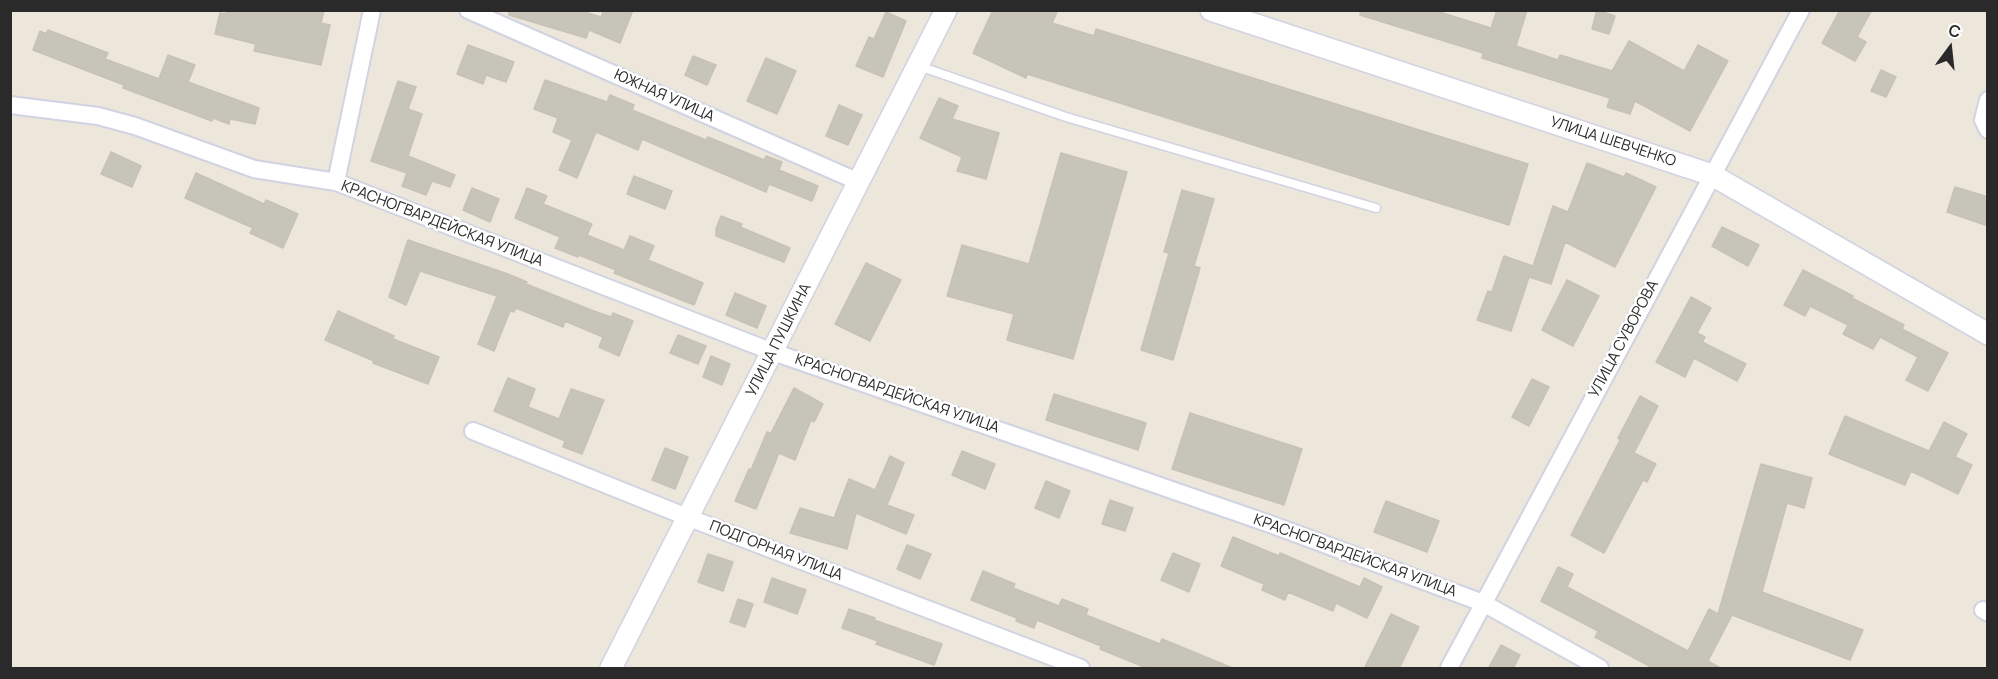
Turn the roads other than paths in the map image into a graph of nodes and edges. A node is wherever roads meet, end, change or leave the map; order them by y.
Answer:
1 (372, 10) edge
2 (468, 10) edge
3 (946, 10) edge
4 (1211, 10) edge
5 (1801, 10) edge
6 (918, 65) junction
7 (1988, 100) edge
8 (10, 105) edge
9 (1988, 130) edge
10 (1712, 174) junction
11 (336, 182) junction
12 (859, 182) junction
13 (1376, 208) dead end
14 (1988, 334) edge
15 (773, 352) junction
16 (473, 431) dead end
17 (687, 517) junction
18 (1483, 603) junction
19 (610, 669) edge
20 (1081, 669) edge
21 (1449, 669) edge
22 (1600, 669) edge

1 - 11 street
2 - 12 street, ЮЖНАЯ УЛИЦА
3 - 6 street, УЛИЦА ПУШКИНА
4 - 10 street, УЛИЦА ШЕВЧЕНКО
5 - 10 street, УЛИЦА СУВОРОВА
6 - 12 street, УЛИЦА ПУШКИНА
6 - 13 lane
7 - 9 street
8 - 11 street, КРАСНОГВАРДЕЙСКАЯ УЛИЦА
10 - 14 street, УЛИЦА ШЕВЧЕНКО
10 - 18 street, УЛИЦА СУВОРОВА
11 - 15 street, КРАСНОГВАРДЕЙСКАЯ УЛИЦА
12 - 15 street, УЛИЦА ПУШКИНА
15 - 17 street, УЛИЦА ПУШКИНА
15 - 18 street, КРАСНОГВАРДЕЙСКАЯ УЛИЦА
16 - 17 street, ПОДГОРНАЯ УЛИЦА
17 - 19 street, УЛИЦА ПУШКИНА
17 - 20 street, ПОДГОРНАЯ УЛИЦА
18 - 21 street, УЛИЦА СУВОРОВА
18 - 22 street, КРАСНОГВАРДЕЙСКАЯ УЛИЦА

